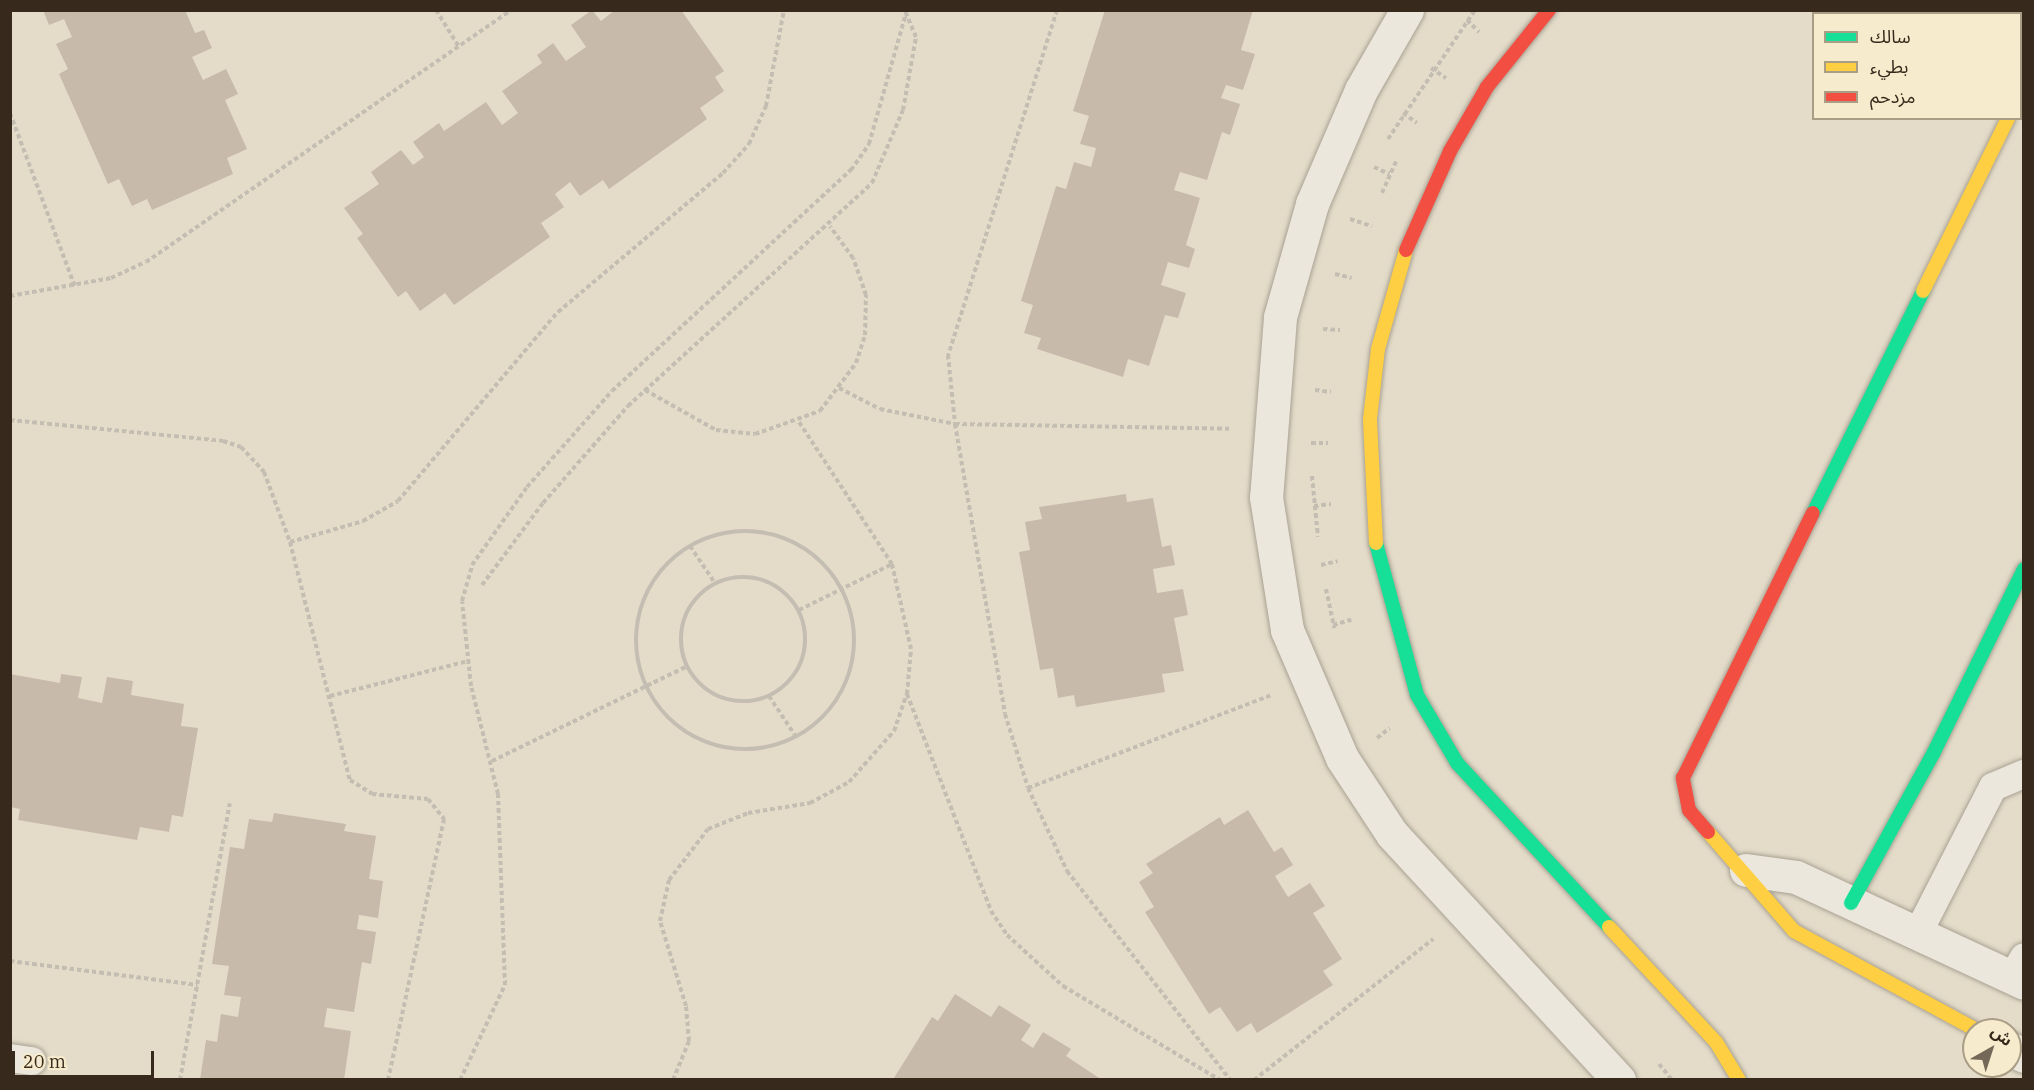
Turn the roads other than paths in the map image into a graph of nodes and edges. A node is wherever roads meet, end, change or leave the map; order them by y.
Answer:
1 (1407, 10) edge
2 (1549, 10) edge
3 (2007, 120) edge
4 (2024, 569) edge
5 (2024, 774) edge
6 (1746, 870) junction
7 (1851, 903) junction
8 (1918, 933) junction
9 (2020, 973) edge
10 (1962, 1022) edge
11 (1619, 1080) edge
12 (1739, 1080) edge

1 - 11 street
2 - 12 street
3 - 6 street
4 - 7 street
5 - 8 lane
6 - 7 street
6 - 10 street
7 - 8 street
8 - 9 street

